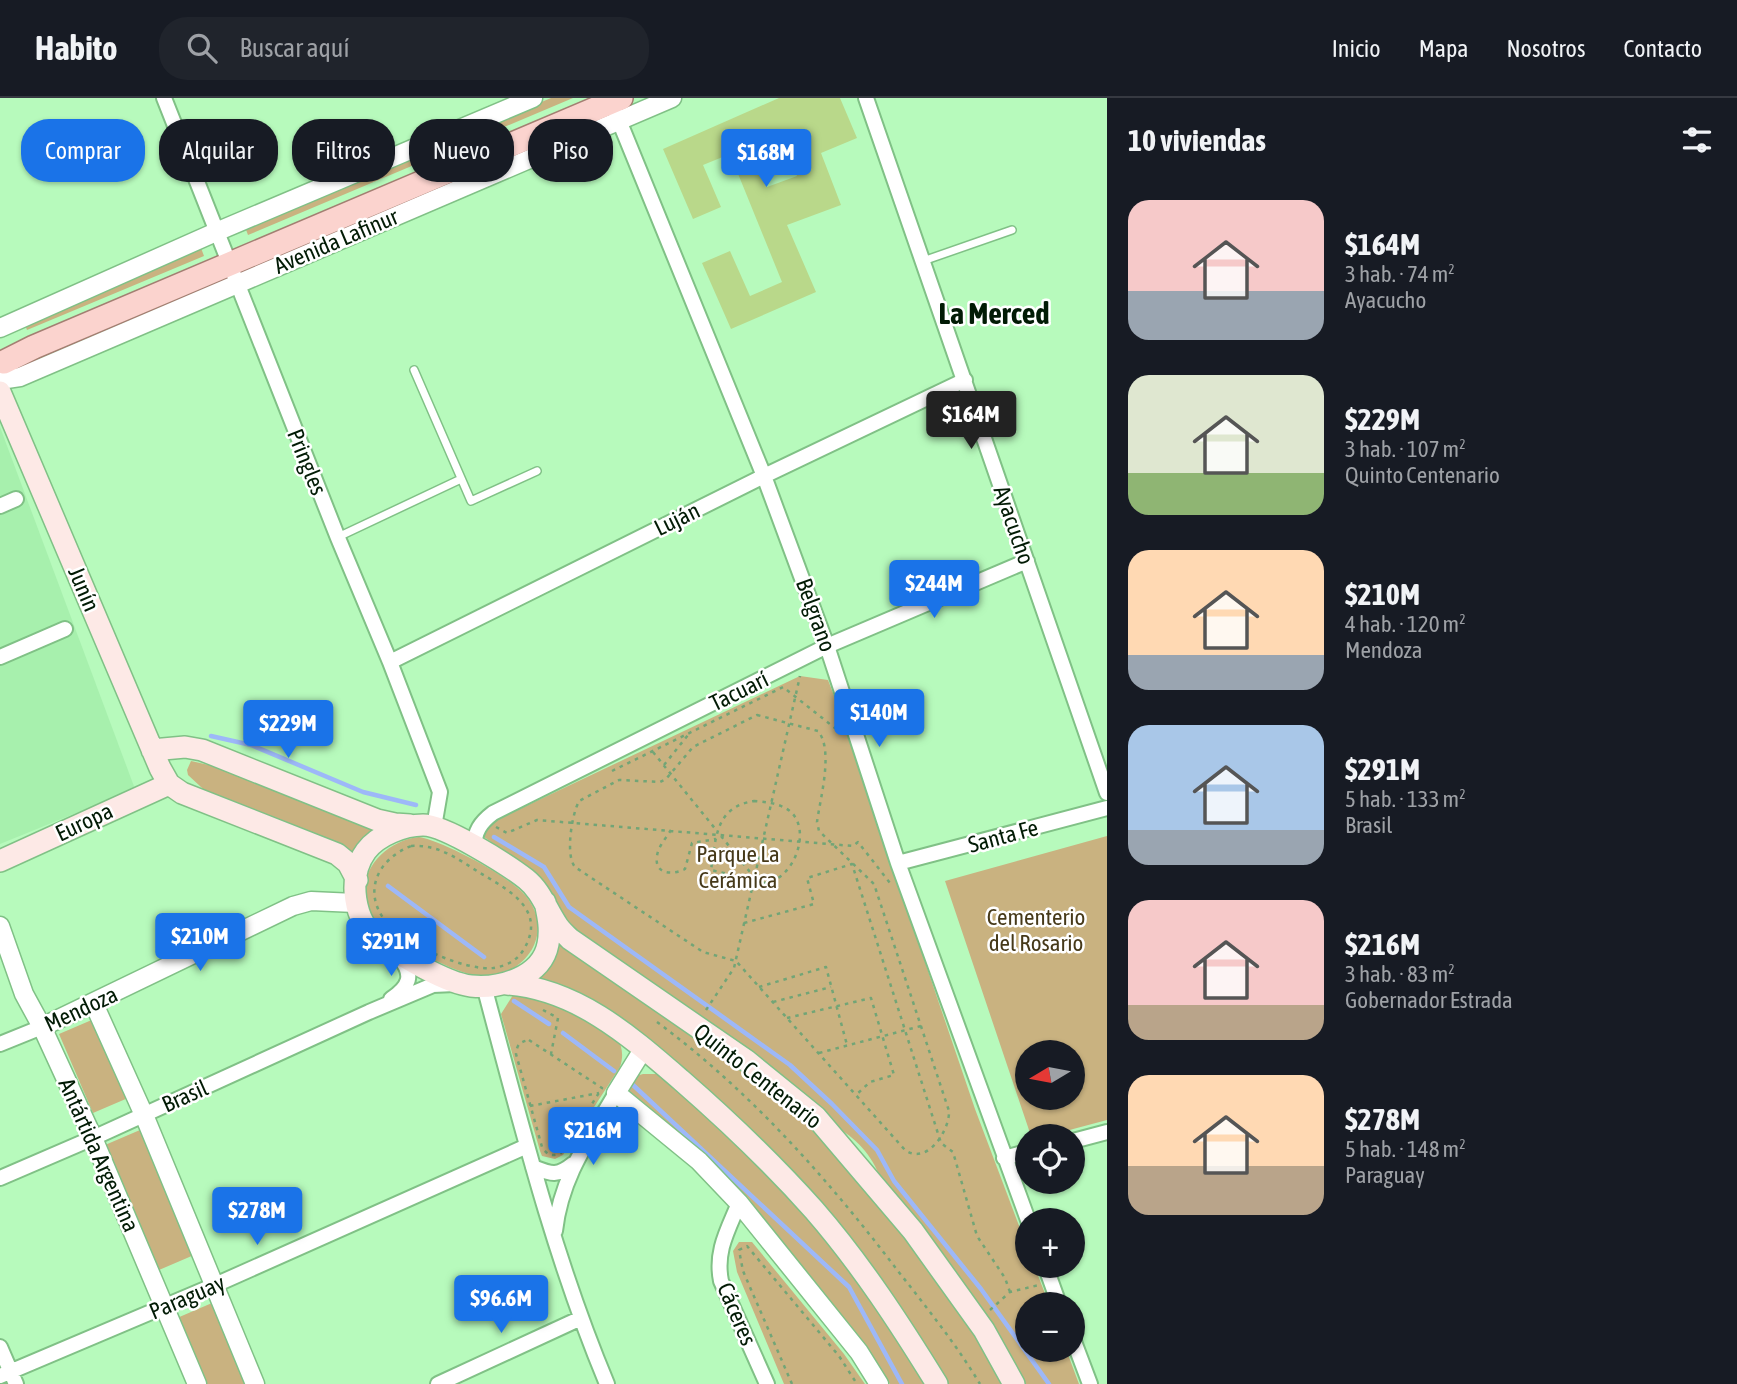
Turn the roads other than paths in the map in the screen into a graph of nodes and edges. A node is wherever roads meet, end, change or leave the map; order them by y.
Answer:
1 (164, 98) edge
2 (533, 98) edge
3 (587, 98) edge
4 (672, 98) edge
5 (866, 98) edge
6 (616, 105) edge
7 (1012, 230) dead end
8 (226, 258) junction
9 (923, 261) junction
10 (0, 328) edge
11 (1, 364) edge
12 (414, 370) dead end
13 (965, 380) junction
14 (0, 392) edge
15 (537, 471) dead end
16 (764, 476) junction
17 (461, 479) junction
18 (16, 499) dead end
19 (0, 506) edge
20 (338, 538) junction
21 (1027, 561) junction
22 (65, 629) dead end
23 (827, 646) junction
24 (0, 657) edge
25 (390, 662) junction
26 (152, 750) junction
27 (169, 784) junction
28 (1107, 793) edge
29 (1107, 808) edge
30 (428, 826) junction
31 (474, 847) junction
32 (0, 861) edge
33 (891, 864) junction
34 (357, 880) junction
35 (545, 902) junction
36 (355, 903) junction
37 (0, 926) edge
38 (377, 939) junction
39 (485, 985) junction
40 (94, 1004) junction
41 (369, 1012) junction
42 (42, 1027) junction
43 (0, 1044) edge
44 (644, 1048) junction
45 (608, 1093) junction
46 (144, 1115) junction
47 (1107, 1132) edge
48 (93, 1138) junction
49 (1085, 1138) edge
50 (527, 1146) junction
51 (1015, 1155) edge
52 (1004, 1158) junction
53 (574, 1163) junction
54 (533, 1167) junction
55 (0, 1178) edge
56 (739, 1203) junction
57 (1018, 1208) edge
58 (554, 1236) junction
59 (215, 1285) junction
60 (165, 1307) junction
61 (579, 1319) junction
62 (0, 1347) edge
63 (1082, 1362) edge
64 (9, 1377) edge
65 (197, 1384) edge
66 (255, 1384) edge
67 (438, 1384) edge
68 (607, 1384) edge
69 (767, 1384) edge
70 (879, 1384) edge
71 (937, 1384) edge
72 (1014, 1384) edge
73 (1090, 1384) edge

1 - 8 street, Pringles
2 - 8 street, Avenida Lafinur
3 - 8 main road, Avenida Lafinur
4 - 6 street, Avenida Lafinur
5 - 9 street, Ayacucho
6 - 8 main road, Avenida Lafinur
6 - 16 street, Belgrano
7 - 9 lane
8 - 10 street, Avenida Lafinur
8 - 11 main road, Avenida Lafinur
8 - 20 street, Pringles
9 - 13 street, Ayacucho
12 - 17 lane
13 - 16 street, Luján
13 - 21 street, Ayacucho
14 - 26 main road, Junín
15 - 17 lane
16 - 23 street, Belgrano
16 - 25 street, Luján
17 - 20 lane
18 - 19 street
20 - 25 street, Pringles
21 - 23 street, Tacuarí
21 - 28 street, Ayacucho
22 - 24 street
23 - 31 street, Tacuarí
23 - 33 street, Belgrano
25 - 30 street, Pringles
26 - 27 main road, Junín
26 - 30 main road
27 - 32 main road, Europa
27 - 34 main road
29 - 33 street, Santa Fe
30 - 31 main road, Quinto Centenario
30 - 34 main road
31 - 35 main road, Quinto Centenario
33 - 52 street, Belgrano
34 - 36 main road
35 - 39 main road
35 - 72 main road, Quinto Centenario
36 - 38 main road
36 - 40 street, Mendoza
37 - 42 street, Antártida Argentina
38 - 39 main road
38 - 41 street, Brasil
39 - 41 street, Brasil
39 - 44 main road
39 - 50 street
40 - 42 street, Mendoza
40 - 46 street
41 - 46 street, Brasil
42 - 43 street, Mendoza
42 - 48 street, Antártida Argentina
44 - 45 street
44 - 71 main road
45 - 53 street
45 - 56 street
46 - 48 street, Brasil
46 - 59 street
47 - 49 street
48 - 55 street, Brasil
48 - 60 street, Antártida Argentina
50 - 54 street
50 - 59 street, Paraguay
51 - 52 street
52 - 57 street, Belgrano
53 - 54 street
53 - 58 street
54 - 58 street
56 - 69 street, Cáceres
56 - 70 street
58 - 61 street
59 - 60 street, Paraguay
59 - 66 street
60 - 64 street, Paraguay
60 - 65 street, Antártida Argentina
61 - 67 street
61 - 68 street
62 - 64 street
63 - 73 street

